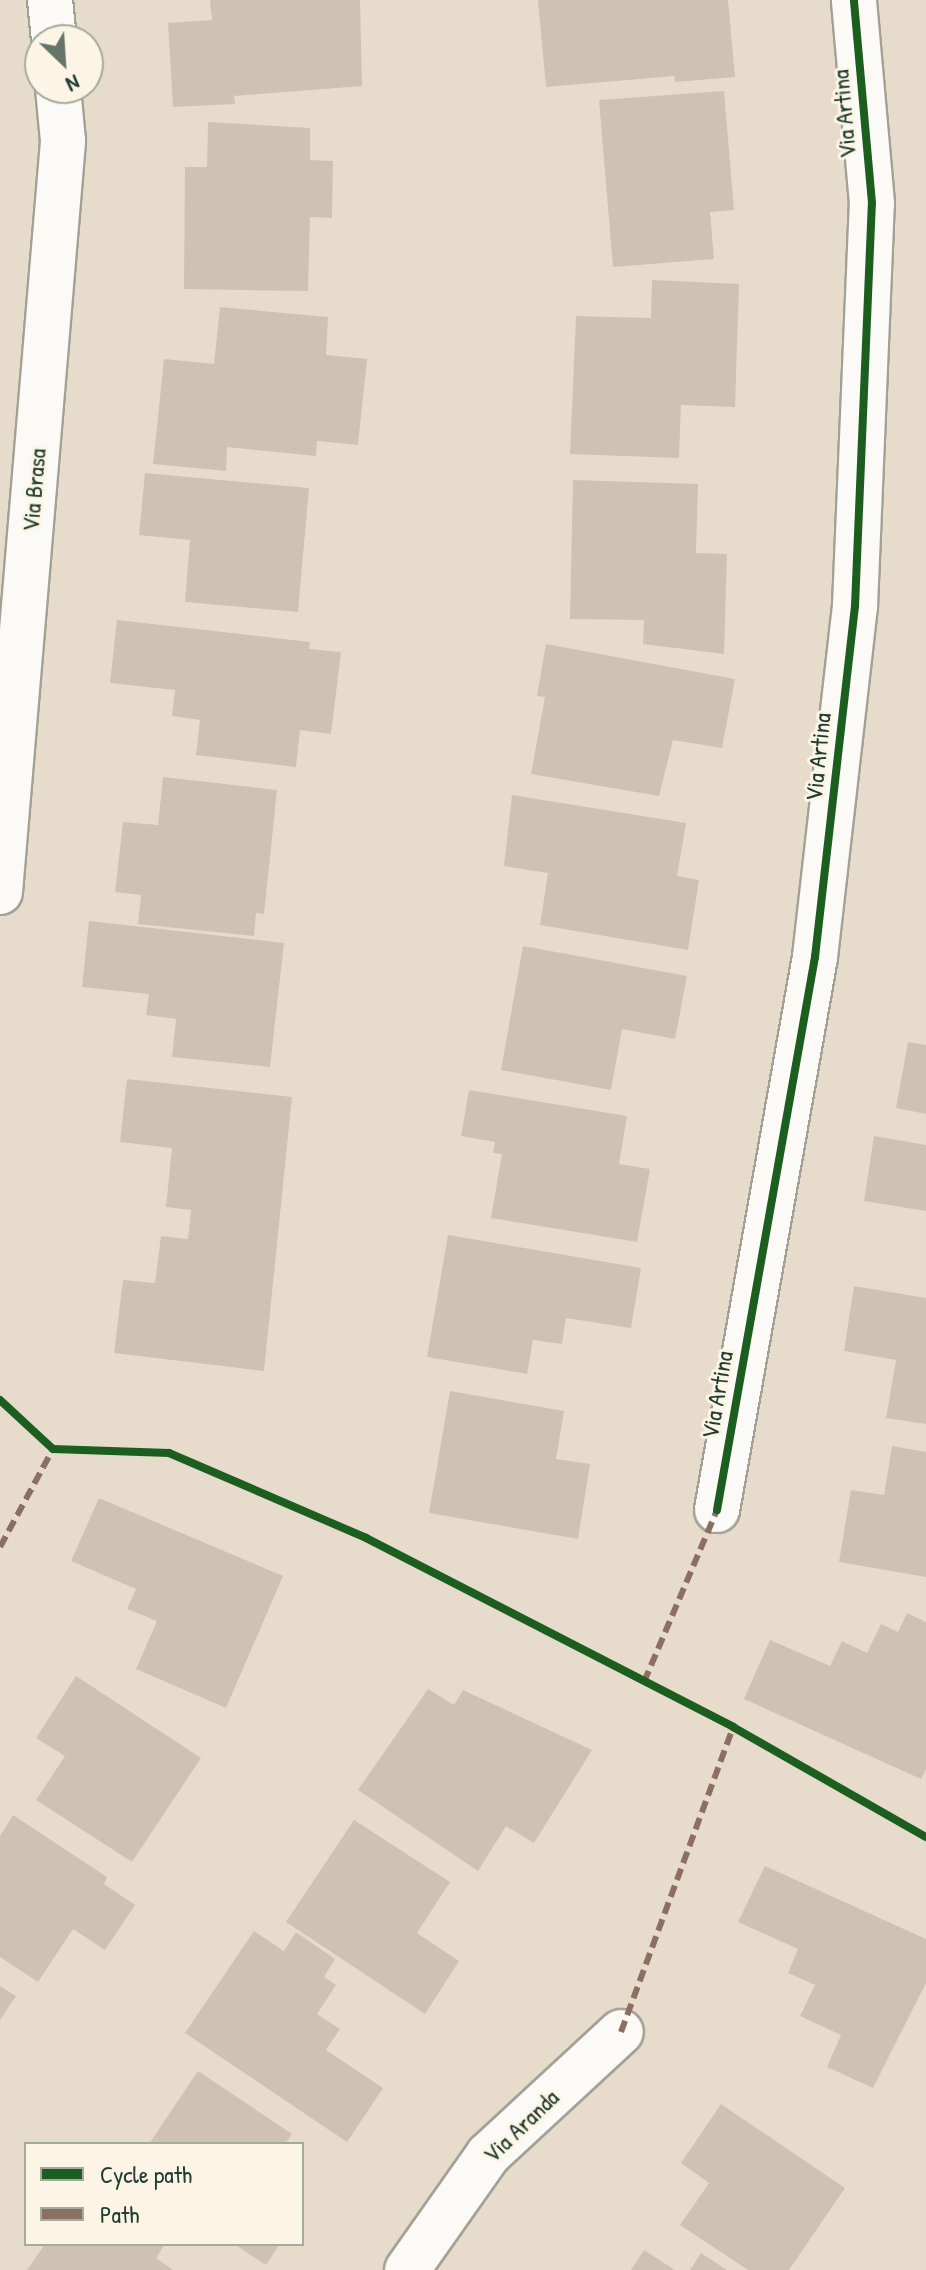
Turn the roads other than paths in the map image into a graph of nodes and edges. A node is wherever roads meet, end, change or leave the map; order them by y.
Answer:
1 (50, 0) edge
2 (854, 0) edge
3 (52, 24) edge
4 (60, 104) edge
5 (0, 892) edge
6 (717, 1510) dead end
7 (621, 2032) dead end
8 (407, 2270) edge

1 - 3 street
2 - 6 street, Via Artina
4 - 5 street, Via Brasa
7 - 8 street, Via Aranda

